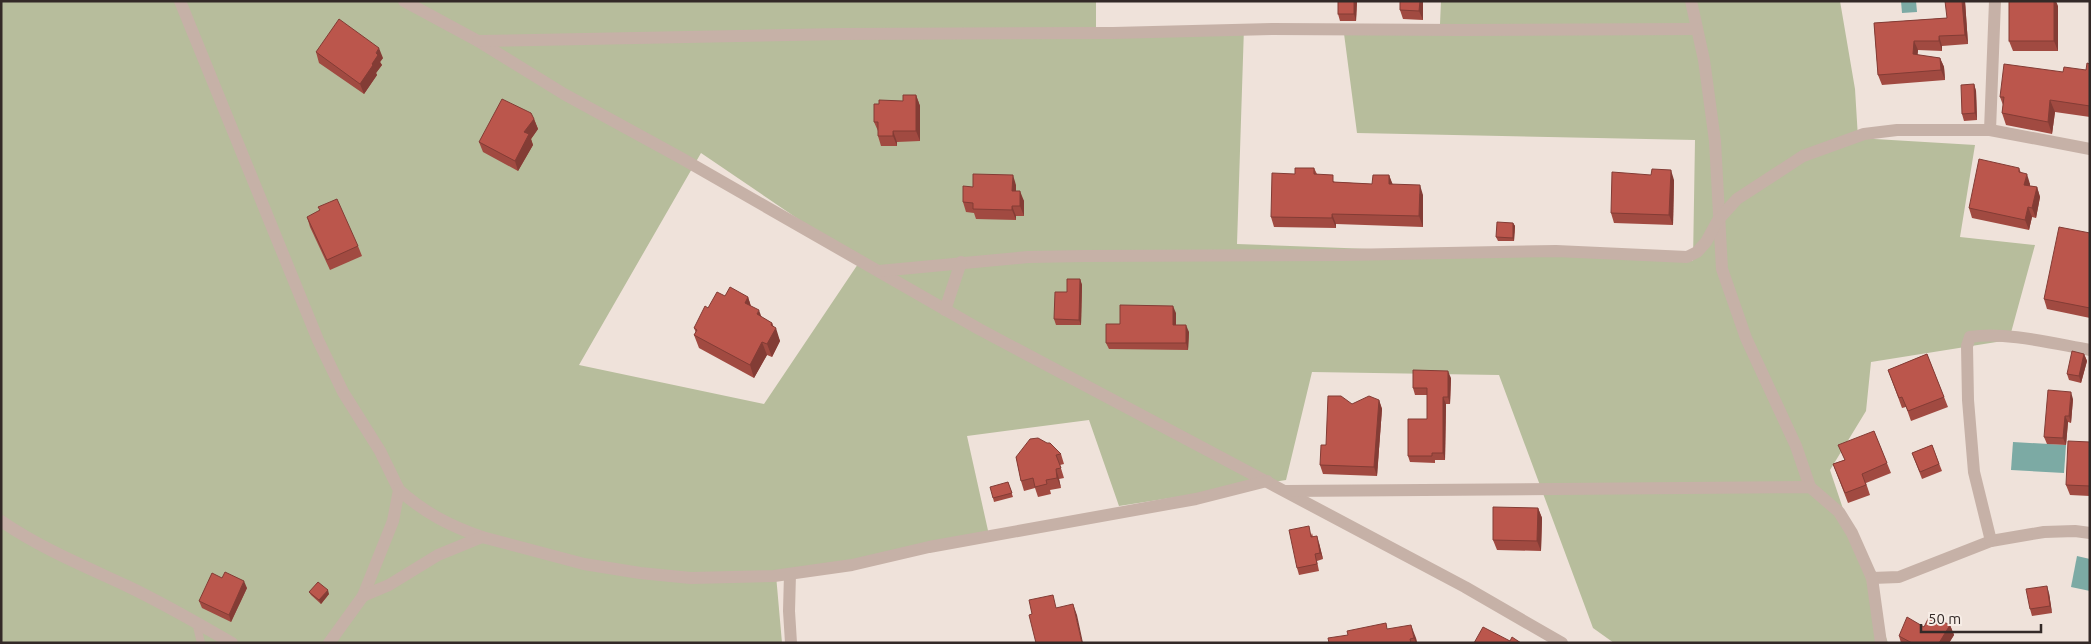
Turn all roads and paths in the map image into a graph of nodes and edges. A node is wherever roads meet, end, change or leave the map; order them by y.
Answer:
1 (180, 1) edge
2 (404, 1) edge
3 (1691, 1) edge
4 (1995, 1) edge
5 (1697, 29) junction
6 (478, 41) junction
7 (1990, 130) junction
8 (2090, 149) edge
9 (1718, 220) junction
10 (961, 262) junction
11 (879, 271) junction
12 (945, 310) junction
13 (2090, 350) edge
14 (1267, 481) junction
15 (1810, 486) junction
16 (398, 490) junction
17 (1284, 491) junction
18 (1, 520) edge
19 (2090, 533) edge
20 (482, 537) junction
21 (1991, 540) junction
22 (790, 574) junction
23 (1872, 578) junction
24 (363, 596) junction
25 (196, 622) junction
26 (201, 643) edge
27 (232, 643) edge
28 (329, 643) edge
29 (791, 643) edge
30 (1562, 643) edge
31 (1881, 643) edge

1 - 16 street
2 - 6 street
3 - 5 street
4 - 7 street
5 - 6 street
5 - 9 street
6 - 11 street
7 - 8 street
7 - 9 street
9 - 10 street
9 - 15 street
10 - 11 street
10 - 12 street
11 - 12 street
12 - 14 street
13 - 21 street
14 - 17 street
14 - 22 street
15 - 17 street
15 - 23 street
16 - 20 street
16 - 24 street
17 - 30 street
18 - 25 street
19 - 21 street
20 - 22 street
20 - 24 street
21 - 23 street
22 - 29 street
23 - 31 street
24 - 28 street
25 - 26 lane
25 - 27 street

